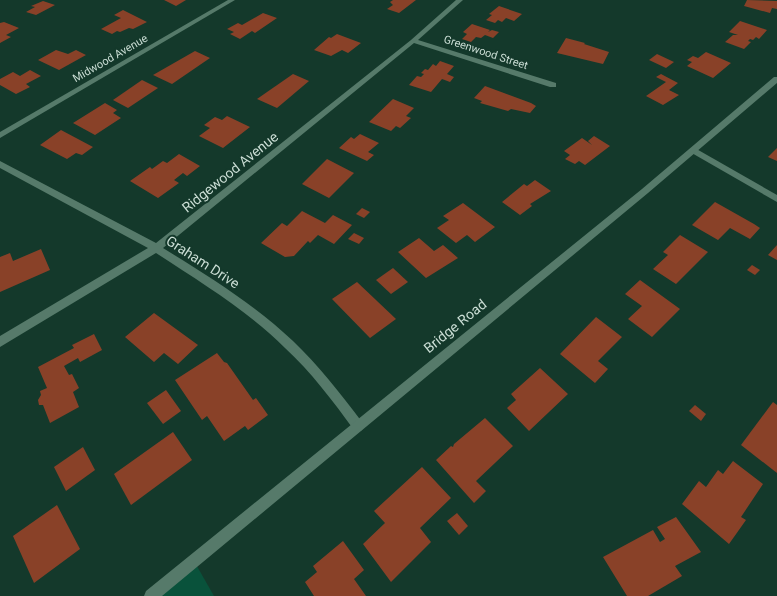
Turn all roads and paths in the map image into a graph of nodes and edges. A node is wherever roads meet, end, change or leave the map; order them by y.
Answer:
1 (232, 0) edge
2 (460, 0) edge
3 (413, 41) junction
4 (777, 79) edge
5 (553, 85) dead end
6 (0, 135) edge
7 (692, 150) junction
8 (0, 164) edge
9 (777, 199) edge
10 (156, 248) junction
11 (0, 342) edge
12 (358, 426) junction
13 (152, 596) edge

1 - 6 street, Midwood Avenue
2 - 3 street, Ridgewood Avenue
3 - 5 street, Greenwood Street
3 - 10 street, Ridgewood Avenue
4 - 7 street, Bridge Road
7 - 9 street
7 - 12 street, Bridge Road
8 - 10 street, Graham Drive
10 - 11 street, Ridgewood Avenue
10 - 12 street, Graham Drive
12 - 13 street, Bridge Road

